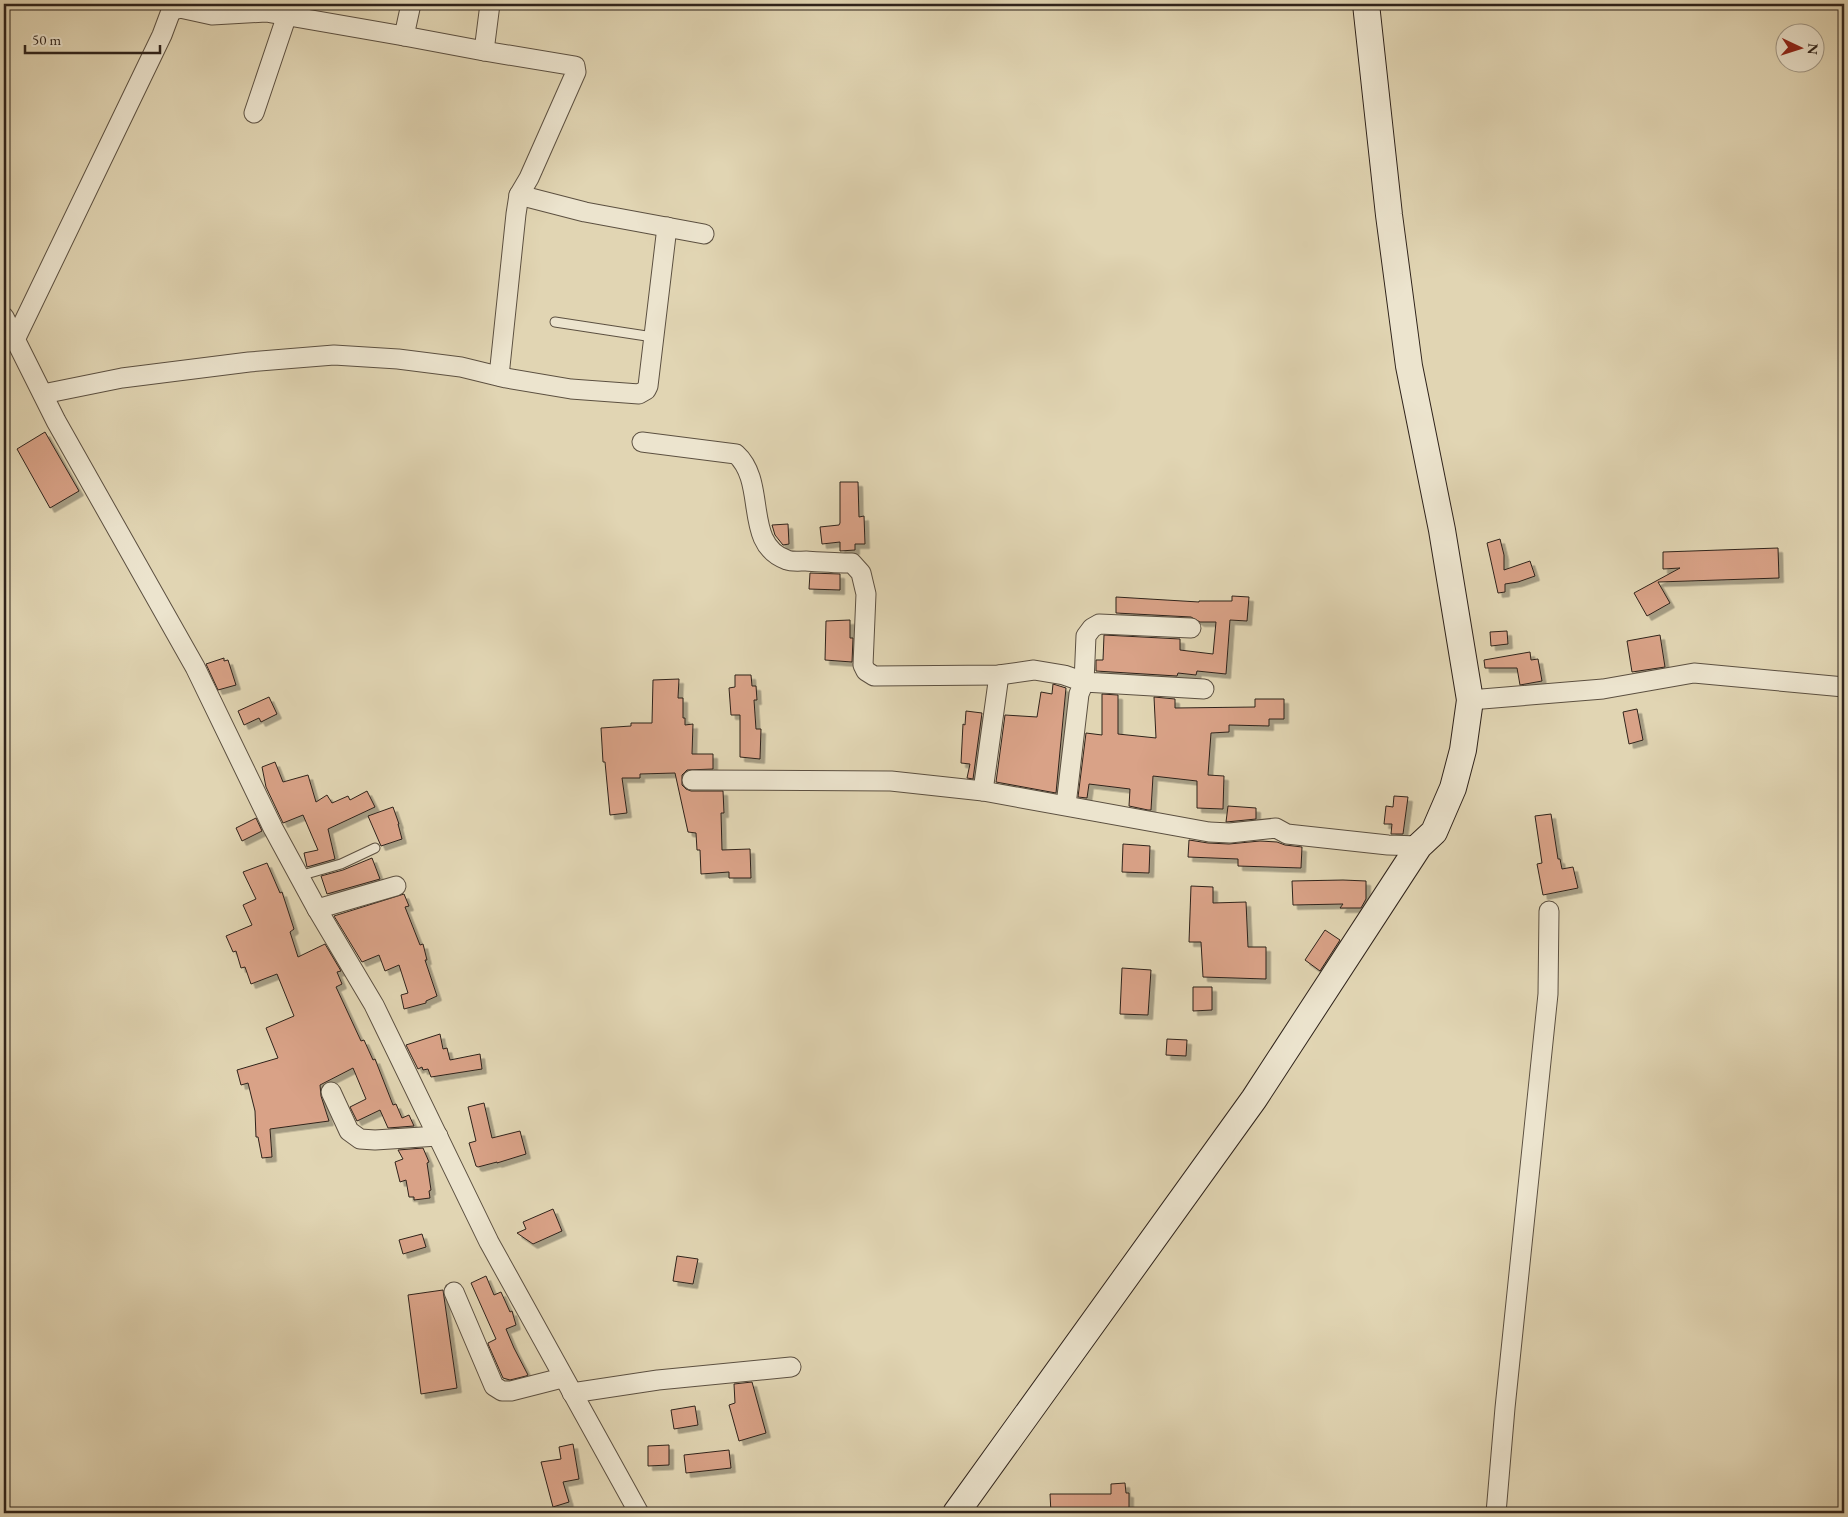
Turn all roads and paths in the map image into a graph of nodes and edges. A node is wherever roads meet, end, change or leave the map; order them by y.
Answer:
1 (411, 4) edge
2 (490, 4) edge
3 (1366, 4) edge
4 (287, 15) junction
5 (404, 36) junction
6 (484, 51) junction
7 (254, 113) dead end
8 (519, 195) junction
9 (667, 227) junction
10 (704, 234) dead end
11 (4, 317) edge
12 (555, 322) dead end
13 (653, 337) junction
14 (15, 340) junction
15 (499, 376) junction
16 (43, 394) junction
17 (642, 442) dead end
18 (1191, 628) dead end
19 (999, 675) junction
20 (1084, 682) junction
21 (1844, 687) edge
22 (1204, 688) dead end
23 (1470, 700) junction
24 (692, 780) dead end
25 (982, 791) junction
26 (1066, 805) junction
27 (1419, 846) junction
28 (375, 848) dead end
29 (299, 876) junction
30 (396, 886) dead end
31 (317, 909) junction
32 (1549, 910) dead end
33 (331, 1092) dead end
34 (438, 1136) junction
35 (454, 1292) dead end
36 (791, 1367) dead end
37 (567, 1385) junction
38 (638, 1513) edge
39 (956, 1513) edge
40 (1496, 1513) edge

1 - 5 street
2 - 6 street
3 - 23 street
4 - 5 street
4 - 7 street
4 - 14 street
5 - 6 street
6 - 8 street
8 - 9 street
8 - 15 street
9 - 10 street
9 - 13 street
11 - 14 street
12 - 13 lane
13 - 15 street
14 - 16 street
15 - 16 street
16 - 29 street
17 - 19 street
18 - 20 street
19 - 20 street
19 - 25 street
20 - 22 street
20 - 26 street
21 - 23 street
23 - 27 street
24 - 25 street
25 - 26 street
26 - 27 street
27 - 39 street
28 - 29 lane
29 - 31 street
30 - 31 street
31 - 34 street
32 - 40 street
33 - 34 street
34 - 37 street
35 - 37 street
36 - 37 street
37 - 38 street

